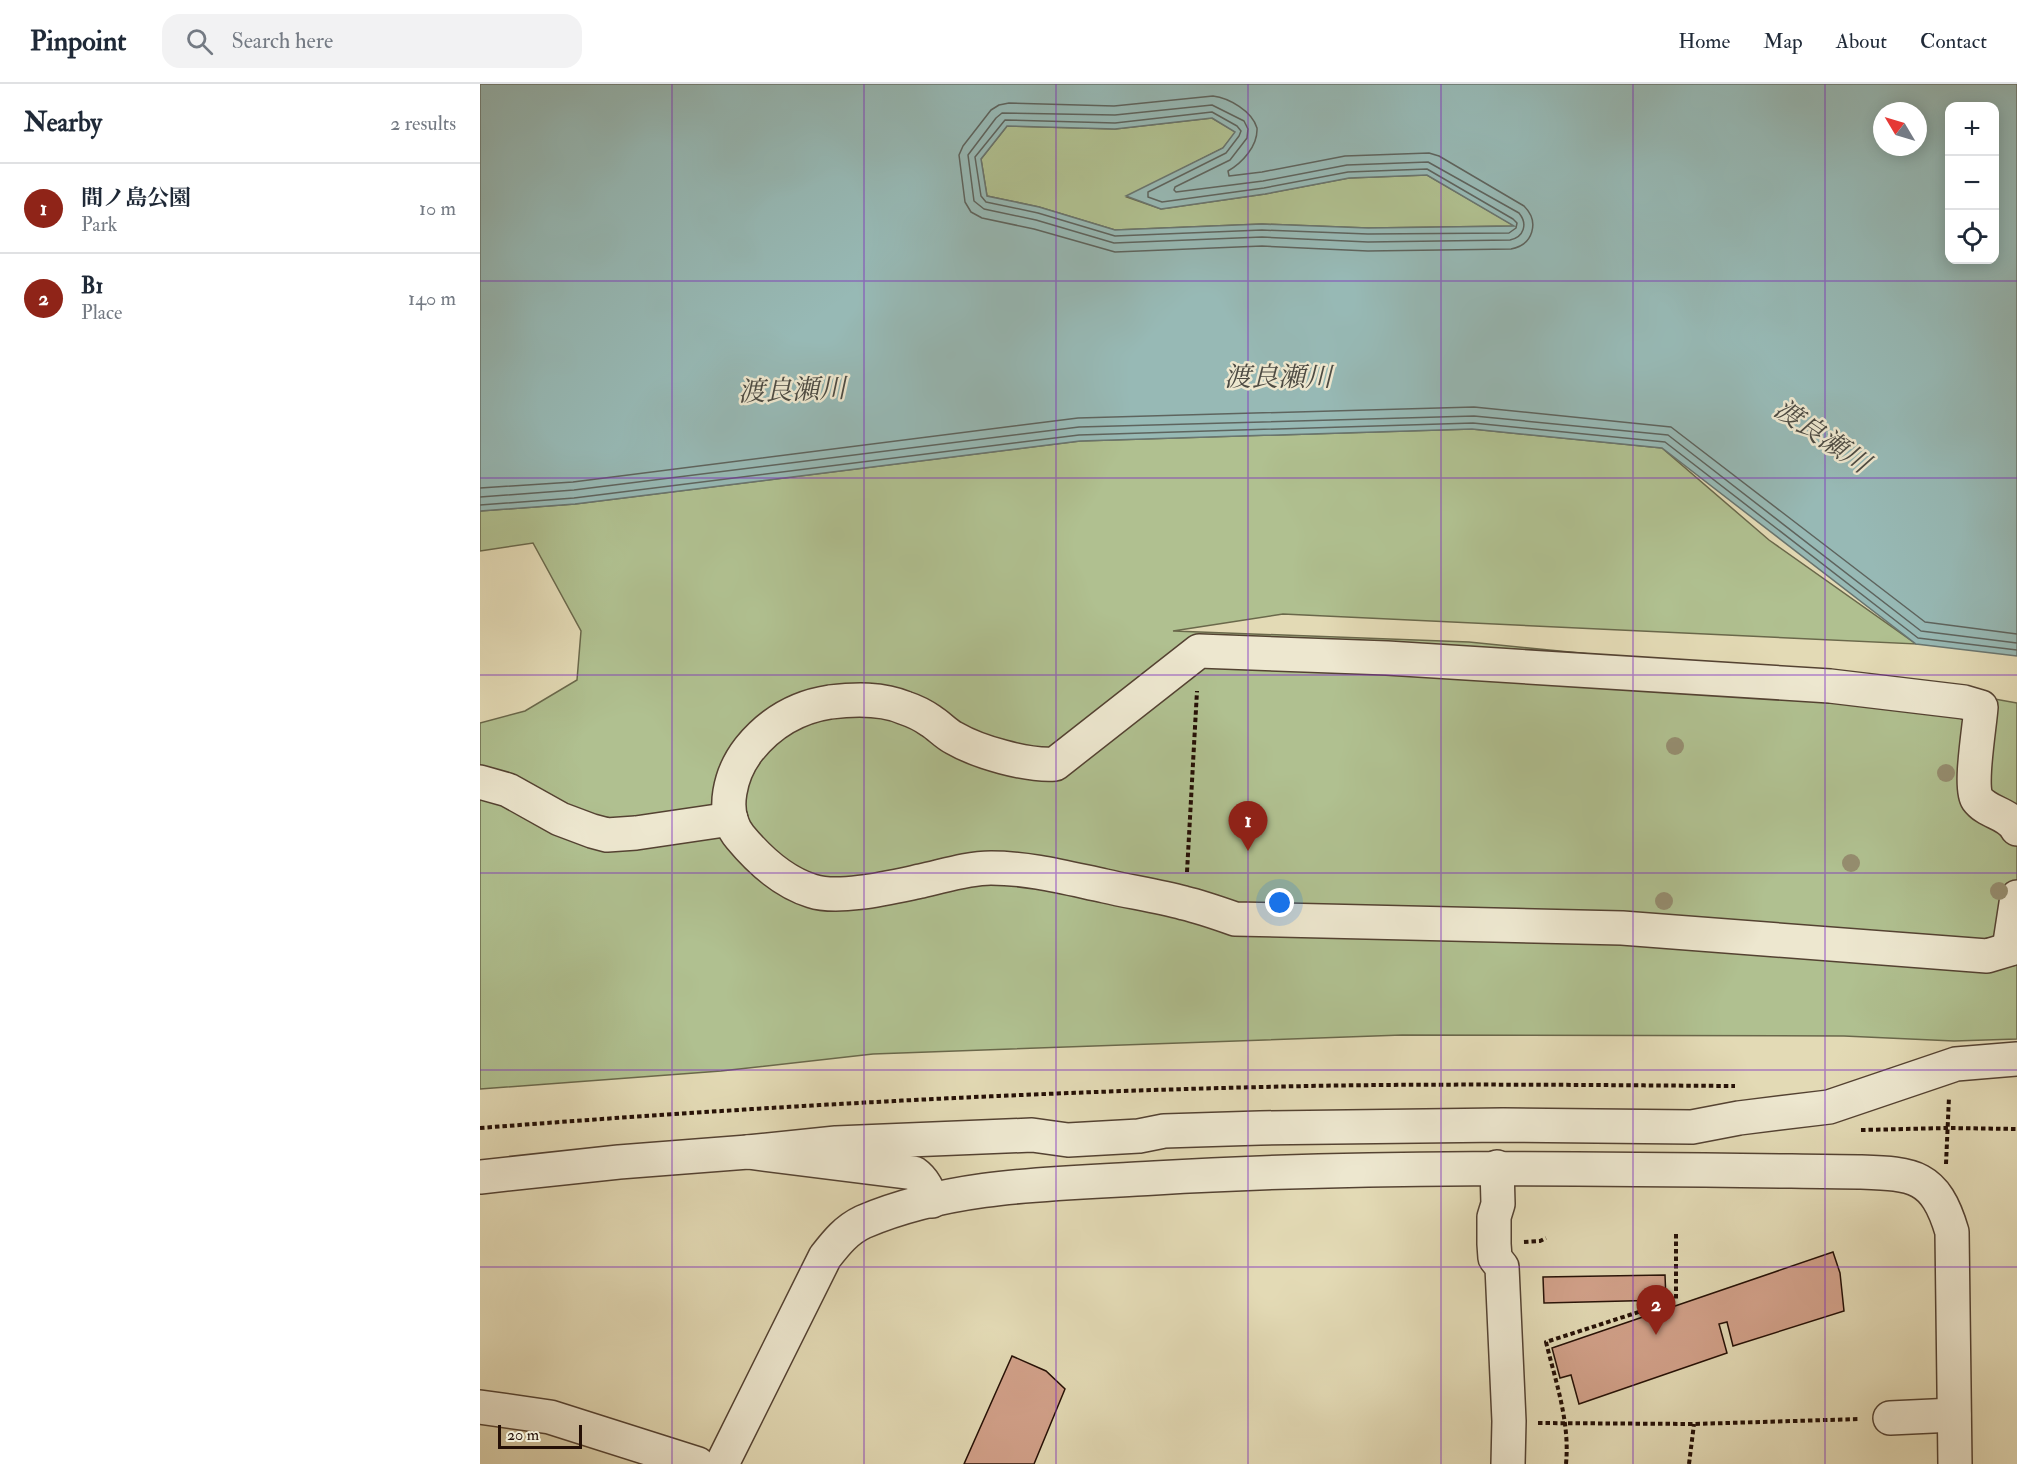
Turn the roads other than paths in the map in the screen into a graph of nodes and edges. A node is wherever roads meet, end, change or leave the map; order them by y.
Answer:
1 (480, 782) edge
2 (731, 819) junction
3 (2017, 829) edge
4 (2017, 896) edge
5 (2013, 948) edge
6 (2017, 1059) edge
7 (748, 1152) junction
8 (1497, 1167) junction
9 (480, 1177) edge
10 (932, 1201) junction
11 (480, 1407) edge
12 (1954, 1415) junction
13 (1890, 1418) road end
14 (698, 1464) edge
15 (722, 1464) edge
16 (1508, 1464) edge
17 (1955, 1464) edge

1 - 2 street
2 - 3 street
2 - 5 street
4 - 5 street
6 - 7 street
7 - 9 street
7 - 10 street
8 - 10 street
8 - 12 street
8 - 16 street
10 - 15 street
11 - 14 street
12 - 13 street
12 - 17 street

